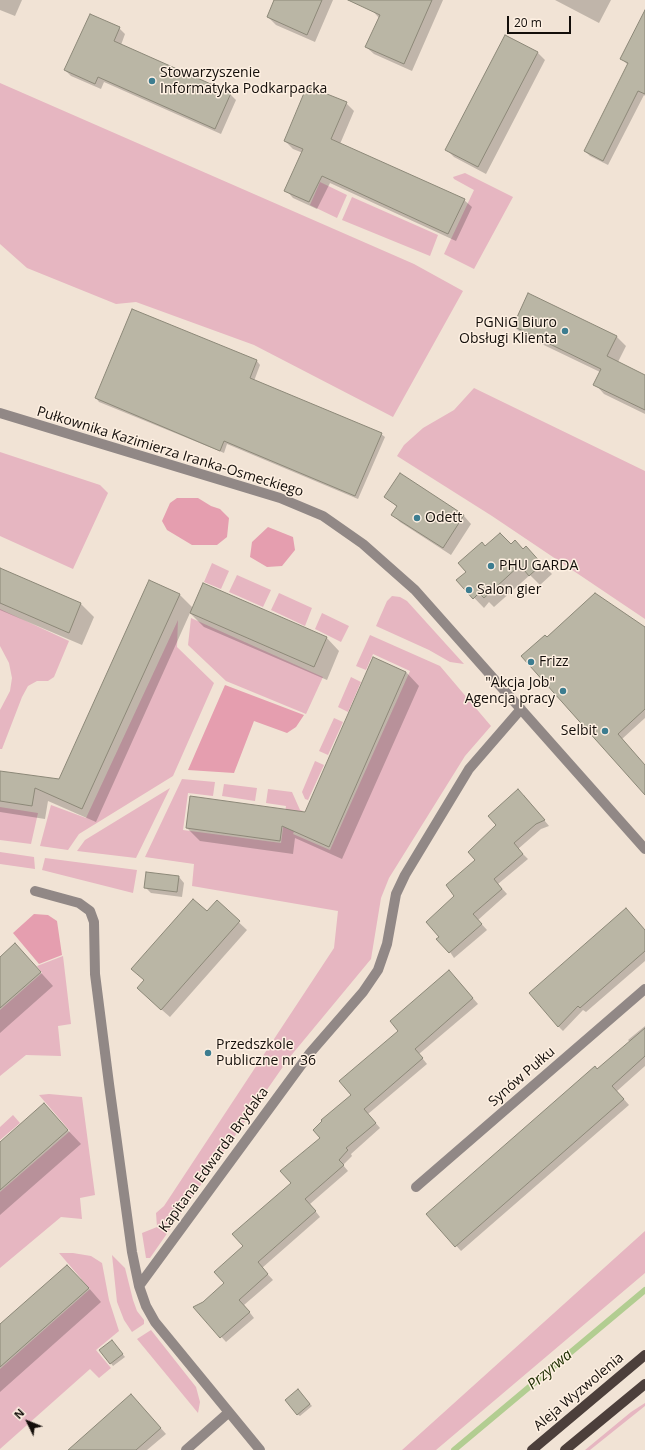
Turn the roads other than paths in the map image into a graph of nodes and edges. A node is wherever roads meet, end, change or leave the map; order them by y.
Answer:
1 (0, 413) edge
2 (521, 709) junction
3 (645, 849) edge
4 (35, 891) dead end
5 (645, 989) edge
6 (416, 1187) dead end
7 (139, 1286) junction
8 (645, 1355) edge
9 (645, 1384) edge
10 (228, 1412) junction
11 (186, 1450) edge
12 (260, 1450) edge
13 (532, 1450) edge
14 (566, 1450) edge

1 - 2 street, Pułkownika Kazimierza Iranka-Osmeckiego
2 - 3 street, Pułkownika Kazimierza Iranka-Osmeckiego
2 - 7 street, Kapitana Edwarda Brydaka
4 - 7 street
5 - 6 street, Synów Pułku
7 - 10 street
8 - 13 main road, Aleja Wyzwolenia
9 - 14 main road
10 - 11 street
10 - 12 street

